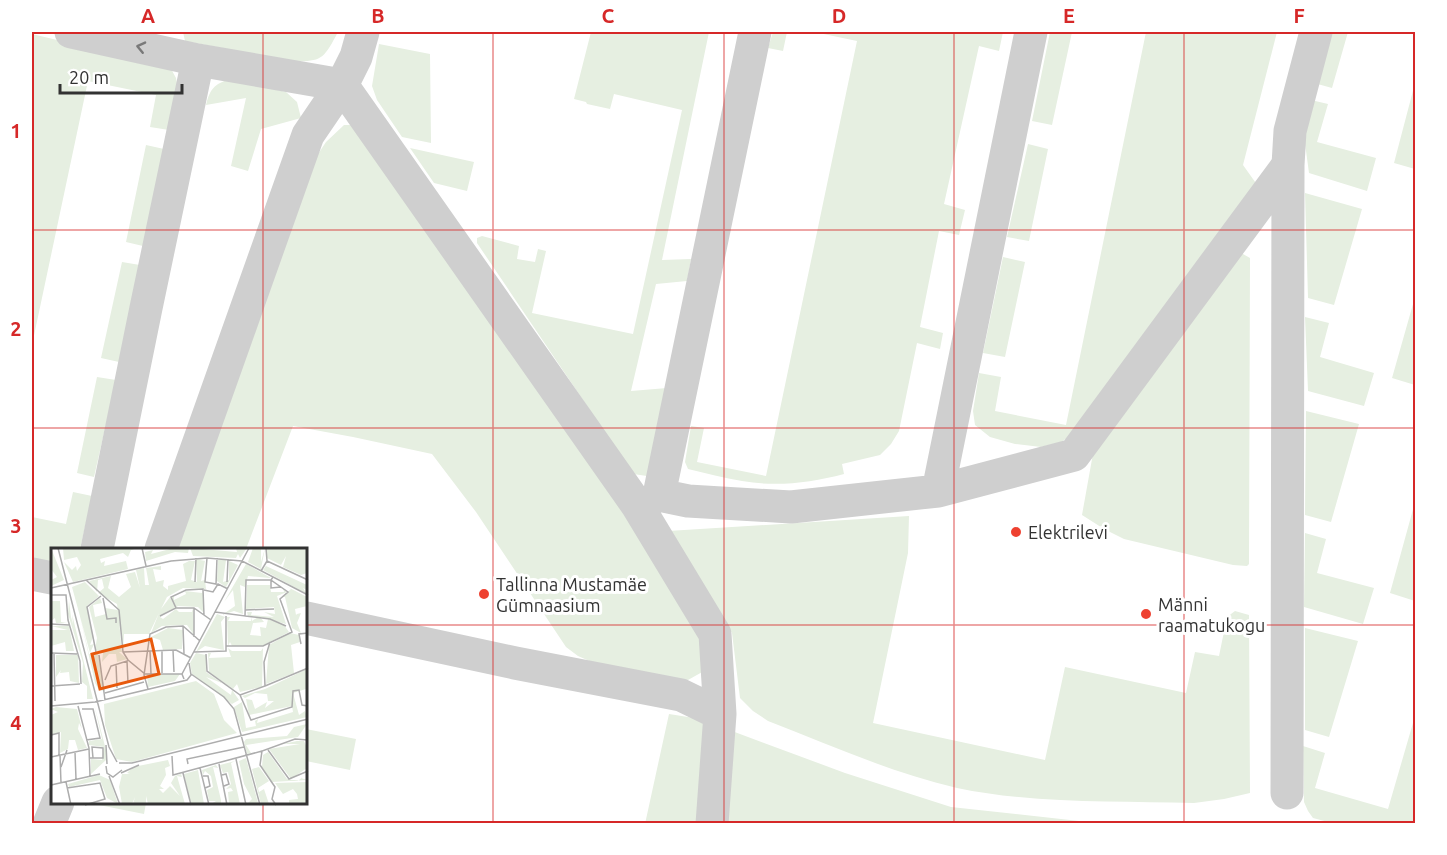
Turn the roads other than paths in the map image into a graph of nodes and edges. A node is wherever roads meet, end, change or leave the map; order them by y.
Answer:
1 (71, 32) edge
2 (363, 32) edge
3 (756, 32) edge
4 (1031, 32) edge
5 (1316, 32) edge
6 (198, 60) junction
7 (342, 85) junction
8 (1287, 165) junction
9 (938, 491) junction
10 (648, 500) junction
11 (97, 548) edge
12 (161, 548) edge
13 (32, 574) edge
14 (51, 578) edge
15 (308, 618) edge
16 (720, 714) junction
17 (1287, 793) dead end
18 (57, 804) edge
19 (49, 824) edge
20 (712, 824) edge

6 -> 1 street
2 - 7 street
3 - 10 street
4 - 9 street
5 - 8 street
6 - 7 street
6 - 11 street
7 - 10 street
7 - 12 street
8 - 9 street
8 - 17 street
9 - 10 street
10 - 16 street
13 - 14 street
15 - 16 street
16 - 20 street
18 - 19 street

